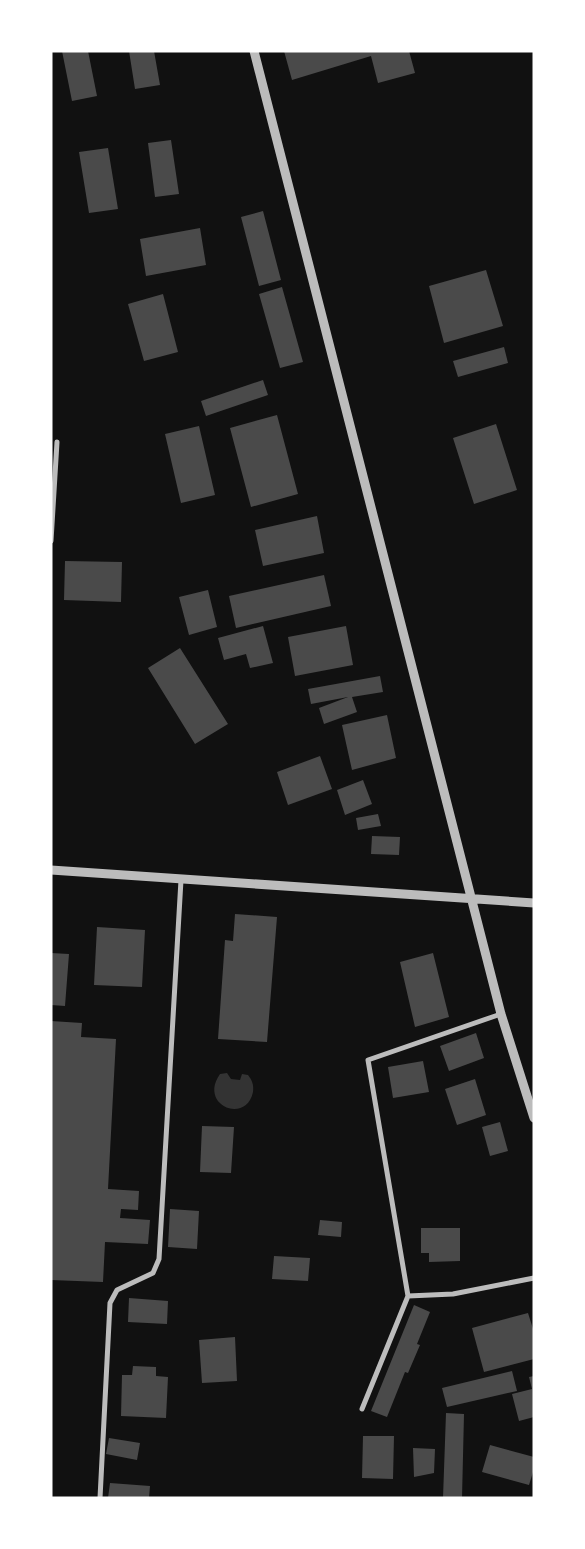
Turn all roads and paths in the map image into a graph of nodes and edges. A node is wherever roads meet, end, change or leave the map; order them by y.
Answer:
1 (254, 51) edge
2 (57, 442) dead end
3 (51, 541) edge
4 (51, 870) edge
5 (181, 880) junction
6 (472, 900) junction
7 (534, 903) edge
8 (501, 1014) junction
9 (534, 1118) edge
10 (534, 1278) edge
11 (408, 1296) junction
12 (362, 1409) dead end
13 (100, 1498) edge

1 - 6 street
2 - 3 street
4 - 5 street
5 - 6 street
5 - 13 street
6 - 7 street
6 - 8 street
8 - 9 street
8 - 11 street
10 - 11 street
11 - 12 street

